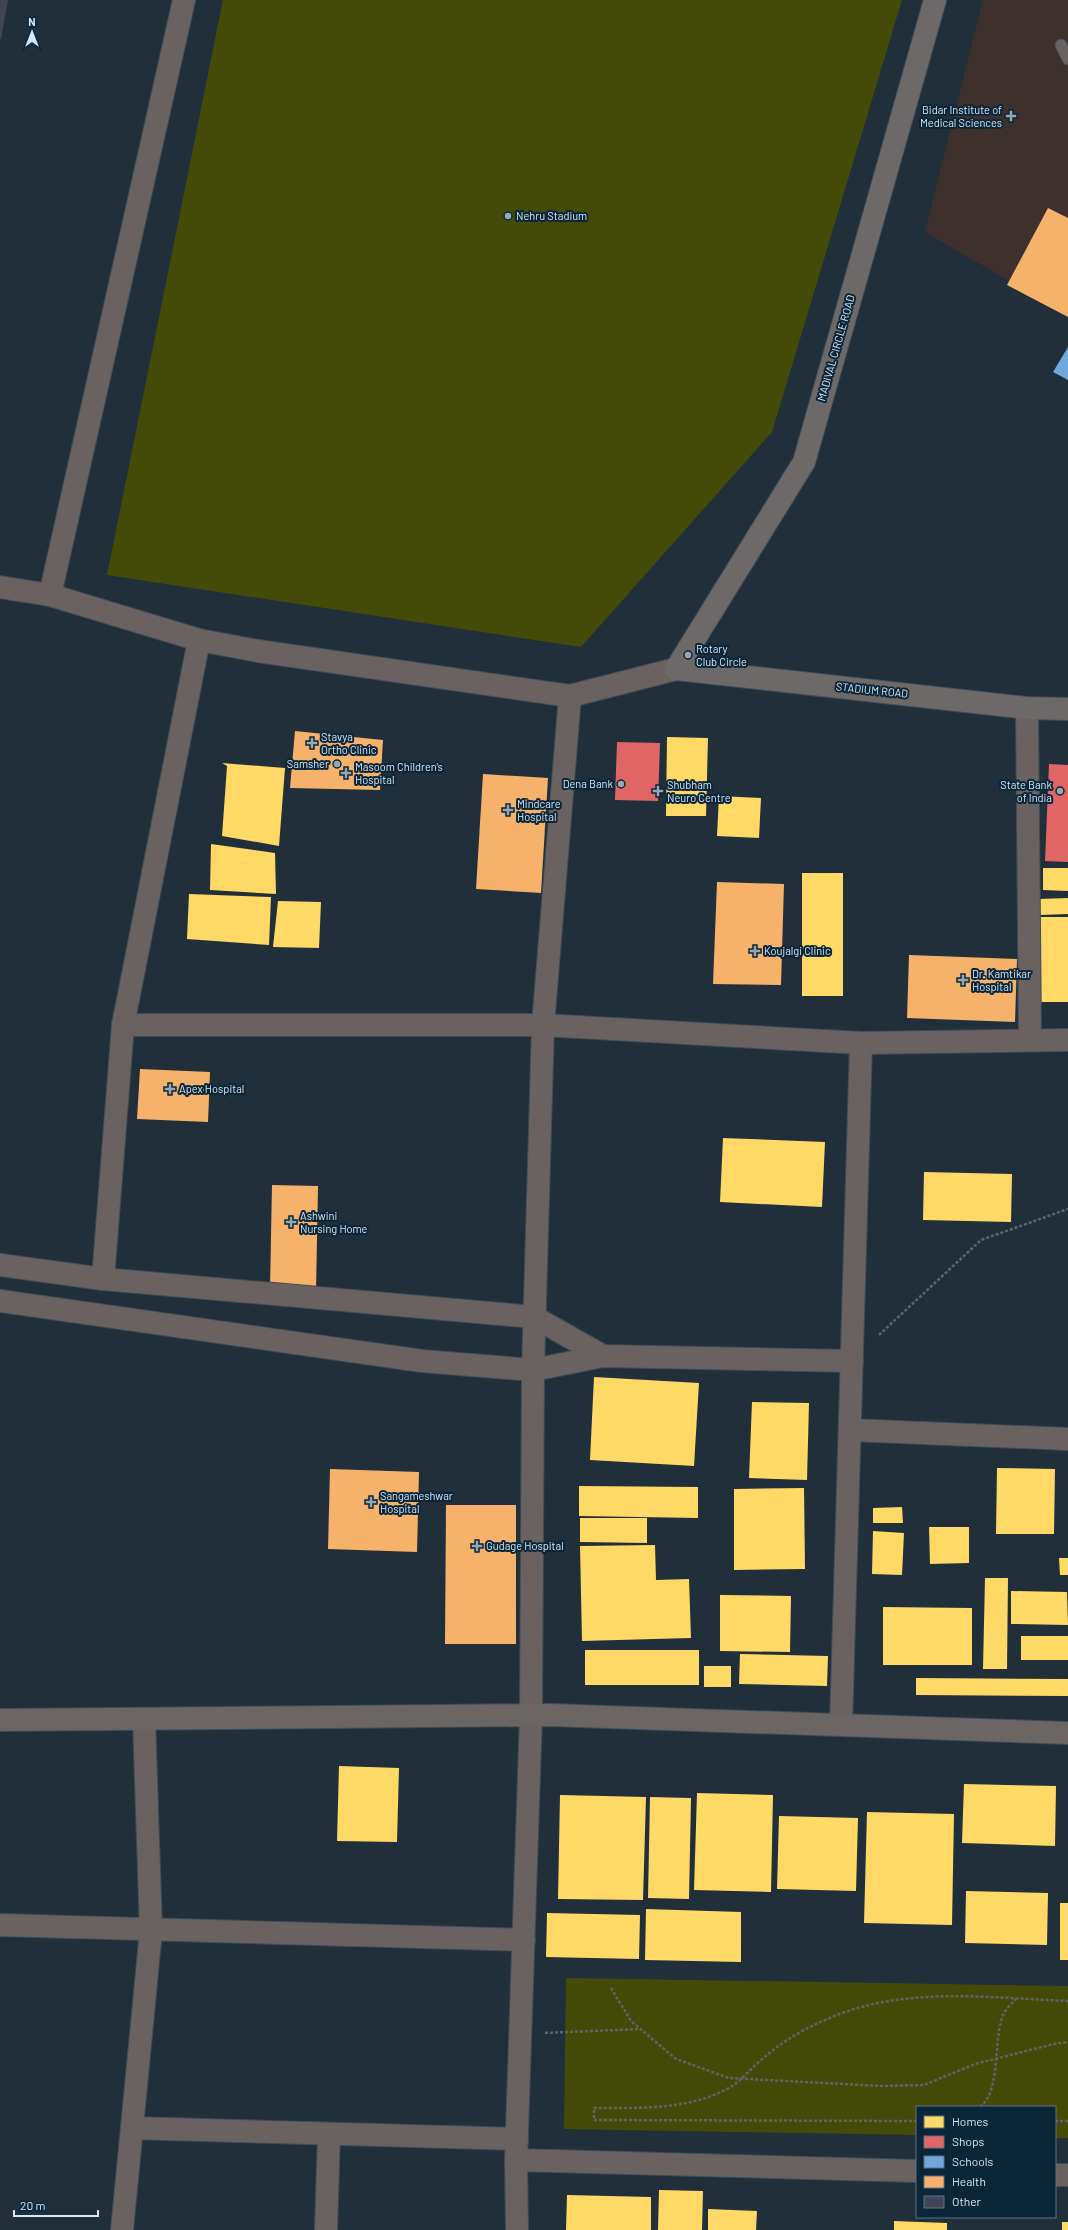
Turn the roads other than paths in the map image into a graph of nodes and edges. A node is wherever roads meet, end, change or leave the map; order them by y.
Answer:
1 (184, 0) edge
2 (935, 0) edge
3 (1061, 45) dead end
4 (1068, 59) edge
5 (0, 587) edge
6 (50, 595) junction
7 (199, 640) junction
8 (676, 669) junction
9 (570, 696) junction
10 (1028, 708) junction
11 (1068, 709) edge
12 (124, 1025) junction
13 (543, 1025) junction
14 (1030, 1040) junction
15 (1068, 1040) edge
16 (861, 1043) junction
17 (0, 1265) edge
18 (103, 1279) junction
19 (0, 1301) edge
20 (534, 1317) junction
21 (603, 1356) junction
22 (852, 1361) junction
23 (533, 1370) junction
24 (851, 1430) junction
25 (1068, 1439) edge
26 (531, 1715) junction
27 (144, 1719) junction
28 (0, 1720) edge
29 (841, 1725) junction
30 (1068, 1733) edge
31 (0, 1925) edge
32 (151, 1931) junction
33 (524, 1940) junction
34 (132, 2128) junction
35 (329, 2134) junction
36 (517, 2139) junction
37 (516, 2160) junction
38 (916, 2171) edge
39 (1056, 2175) edge
40 (1068, 2175) edge
41 (122, 2230) edge
42 (326, 2230) edge
43 (517, 2230) edge

1 - 6 street
2 - 8 highway, MADIVAL CIRCLE ROAD
3 - 4 lane
5 - 6 street
6 - 7 street
7 - 9 street
7 - 12 street
8 - 9 street
8 - 10 highway, STADIUM ROAD
9 - 13 street
10 - 11 highway, STADIUM ROAD
10 - 14 street
12 - 13 street
12 - 18 street
13 - 16 street
13 - 20 street
14 - 15 street
14 - 16 street
16 - 22 street
17 - 18 street
18 - 20 street
19 - 23 street
20 - 21 street
20 - 23 street
21 - 22 street
21 - 23 street
22 - 24 street
23 - 26 street
24 - 25 street
24 - 29 street
26 - 27 main road
26 - 29 main road
26 - 33 street
27 - 28 main road
27 - 32 street
29 - 30 main road
31 - 32 street
32 - 33 street
32 - 34 street
33 - 36 street
34 - 35 street
34 - 41 street
35 - 36 street
35 - 42 street
36 - 37 street
37 - 38 street
37 - 43 street
39 - 40 street

